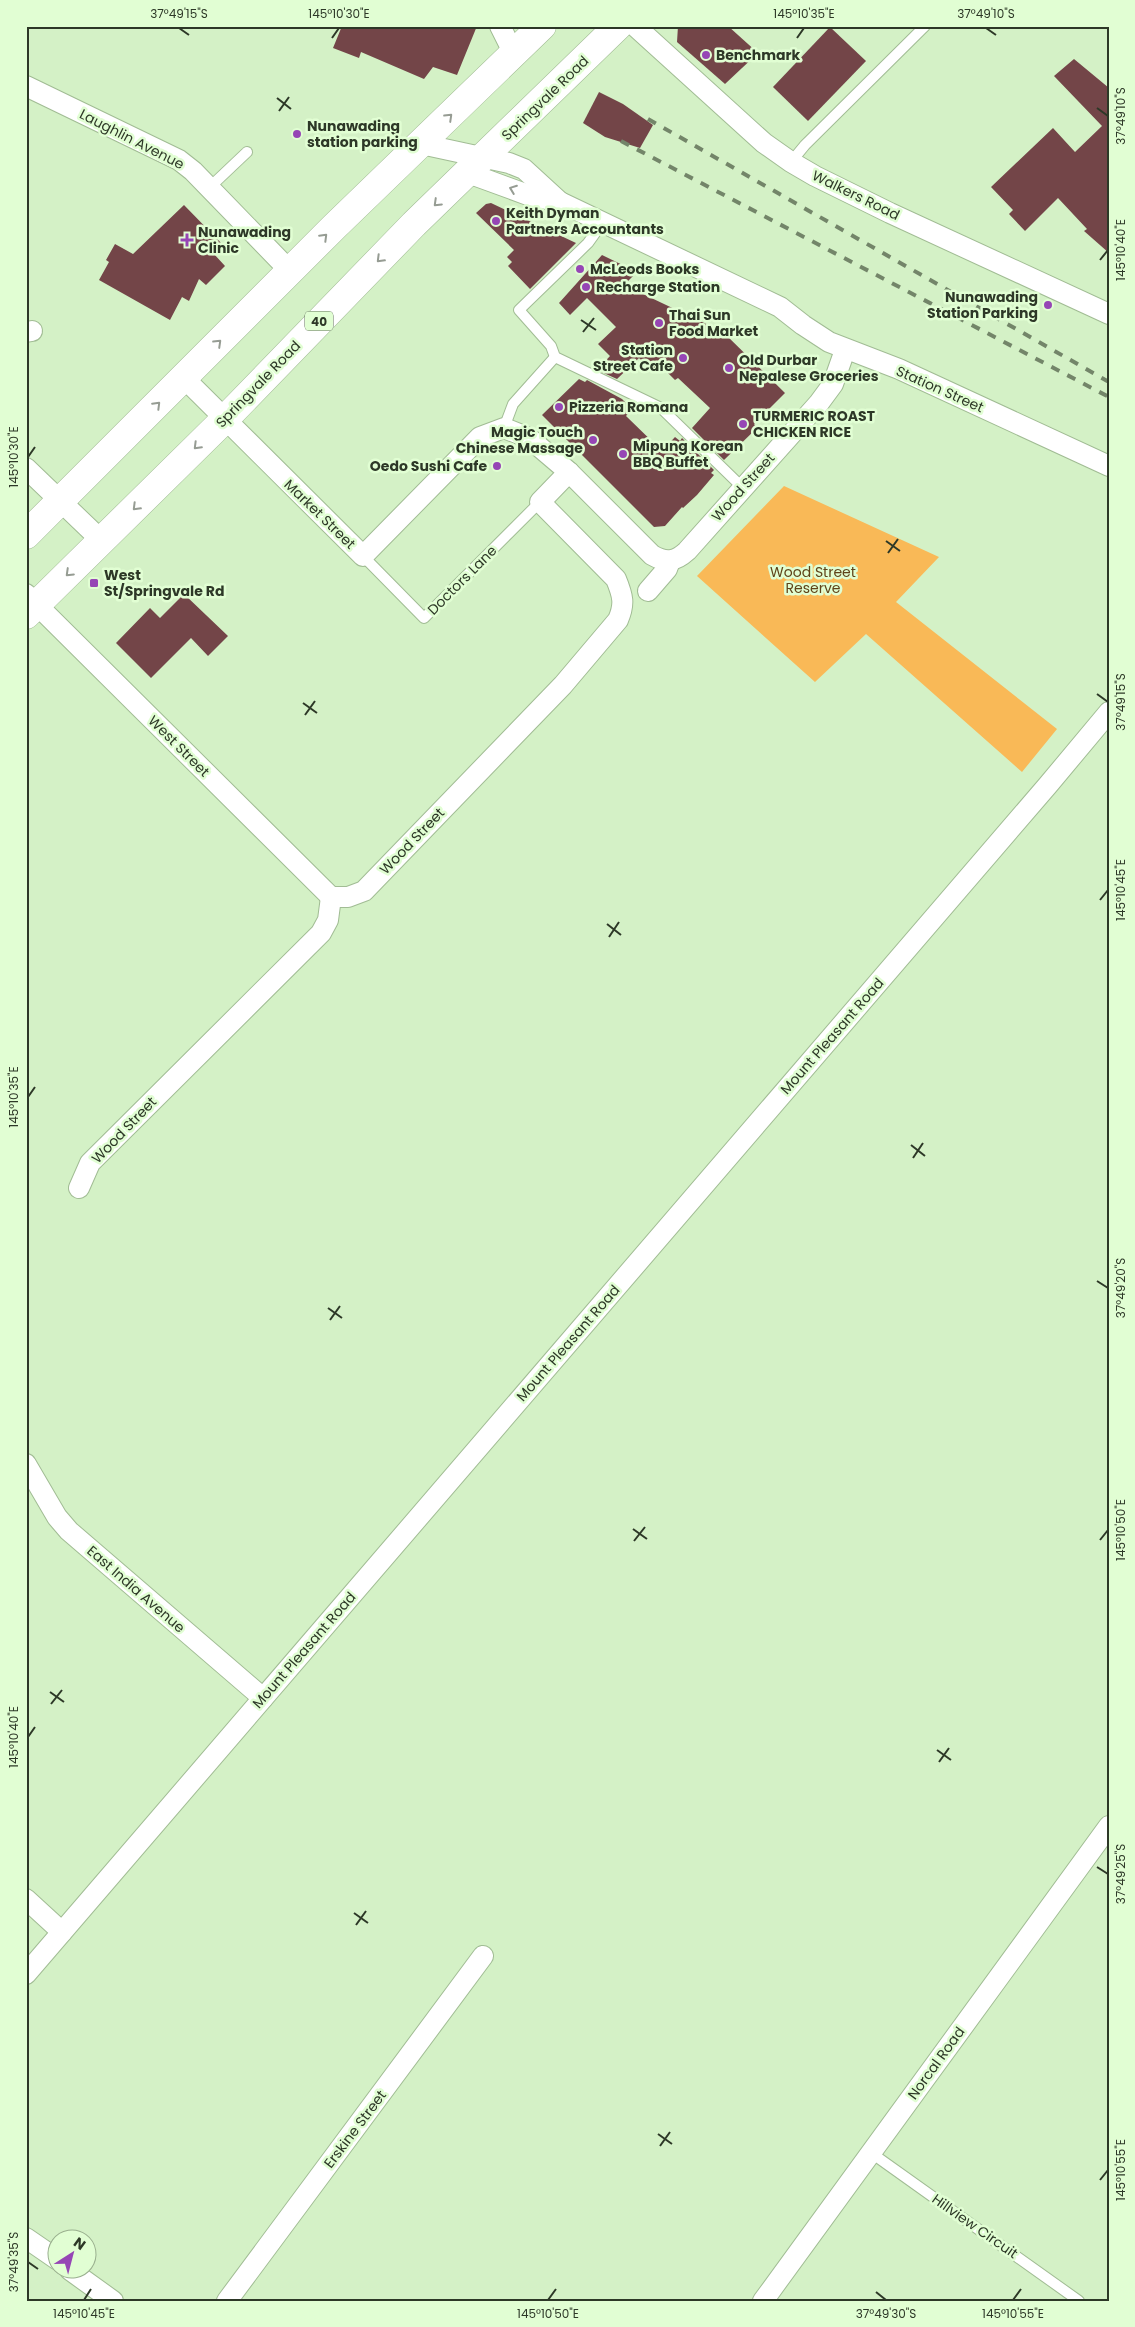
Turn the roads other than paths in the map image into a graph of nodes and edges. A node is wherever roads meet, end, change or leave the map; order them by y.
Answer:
1 (500, 26) edge
2 (542, 26) edge
3 (618, 26) edge
4 (635, 26) edge
5 (925, 26) edge
6 (514, 54) junction
7 (26, 86) edge
8 (421, 144) junction
9 (246, 152) dead end
10 (792, 162) junction
11 (476, 165) junction
12 (209, 188) junction
13 (603, 222) junction
14 (290, 271) junction
15 (1109, 314) edge
16 (845, 350) junction
17 (555, 357) junction
18 (184, 378) junction
19 (225, 419) junction
20 (504, 428) junction
21 (1109, 466) edge
22 (26, 468) edge
23 (569, 472) junction
24 (742, 488) junction
25 (60, 501) junction
26 (540, 502) junction
27 (26, 535) edge
28 (102, 541) junction
29 (363, 556) junction
30 (670, 561) junction
31 (648, 591) dead end
32 (30, 605) edge
33 (1109, 712) edge
34 (331, 897) junction
35 (79, 1188) dead end
36 (26, 1464) edge
37 (263, 1698) junction
38 (1109, 1826) edge
39 (26, 1899) edge
40 (62, 1932) junction
41 (483, 1956) dead end
42 (26, 1974) edge
43 (870, 2152) junction
44 (26, 2238) edge
45 (48, 2253) edge
46 (84, 2280) edge
47 (113, 2301) edge
48 (227, 2301) edge
49 (763, 2301) edge
50 (1079, 2301) edge

1 - 6 street
2 - 6 highway
3 - 11 highway, Springvale Road / 40
4 - 10 street, Walkers Road
5 - 10 lane
8 -> 6 highway
7 - 12 street, Laughlin Avenue
8 - 11 street, Station Street
14 -> 8 highway
9 - 12 lane
10 - 15 street, Walkers Road
11 - 13 street, Station Street
11 -> 19 highway, Springvale Road / 40
12 - 14 street, Laughlin Avenue
13 - 16 street, Station Street
13 - 17 lane
18 -> 14 highway
16 - 21 street, Station Street
16 - 24 street, Wood Street
17 - 20 lane
17 - 24 lane
18 - 19 street, Market Street
25 -> 18 highway
19 -> 28 highway, Springvale Road / 40
19 - 29 street, Market Street
20 - 23 street
20 - 29 street, Market Street
22 - 25 street
23 - 26 street
23 - 30 street
24 - 30 street, Wood Street
25 - 27 highway
25 - 28 street
26 - 29 lane, Doctors Lane
26 - 34 street, Wood Street
28 -> 32 highway, Springvale Road / 40
30 - 31 street, Wood Street
32 - 34 street, West Street
33 - 37 street, Mount Pleasant Road
34 - 35 street, Wood Street
36 - 37 street, East India Avenue
37 - 40 street, Mount Pleasant Road
38 - 43 street, Norcal Road
39 - 40 street
40 - 42 street, Mount Pleasant Road
41 - 48 street, Erskine Street
43 - 49 street, Norcal Road
43 - 50 lane, Hillview Circuit
44 - 45 street
46 - 47 street

